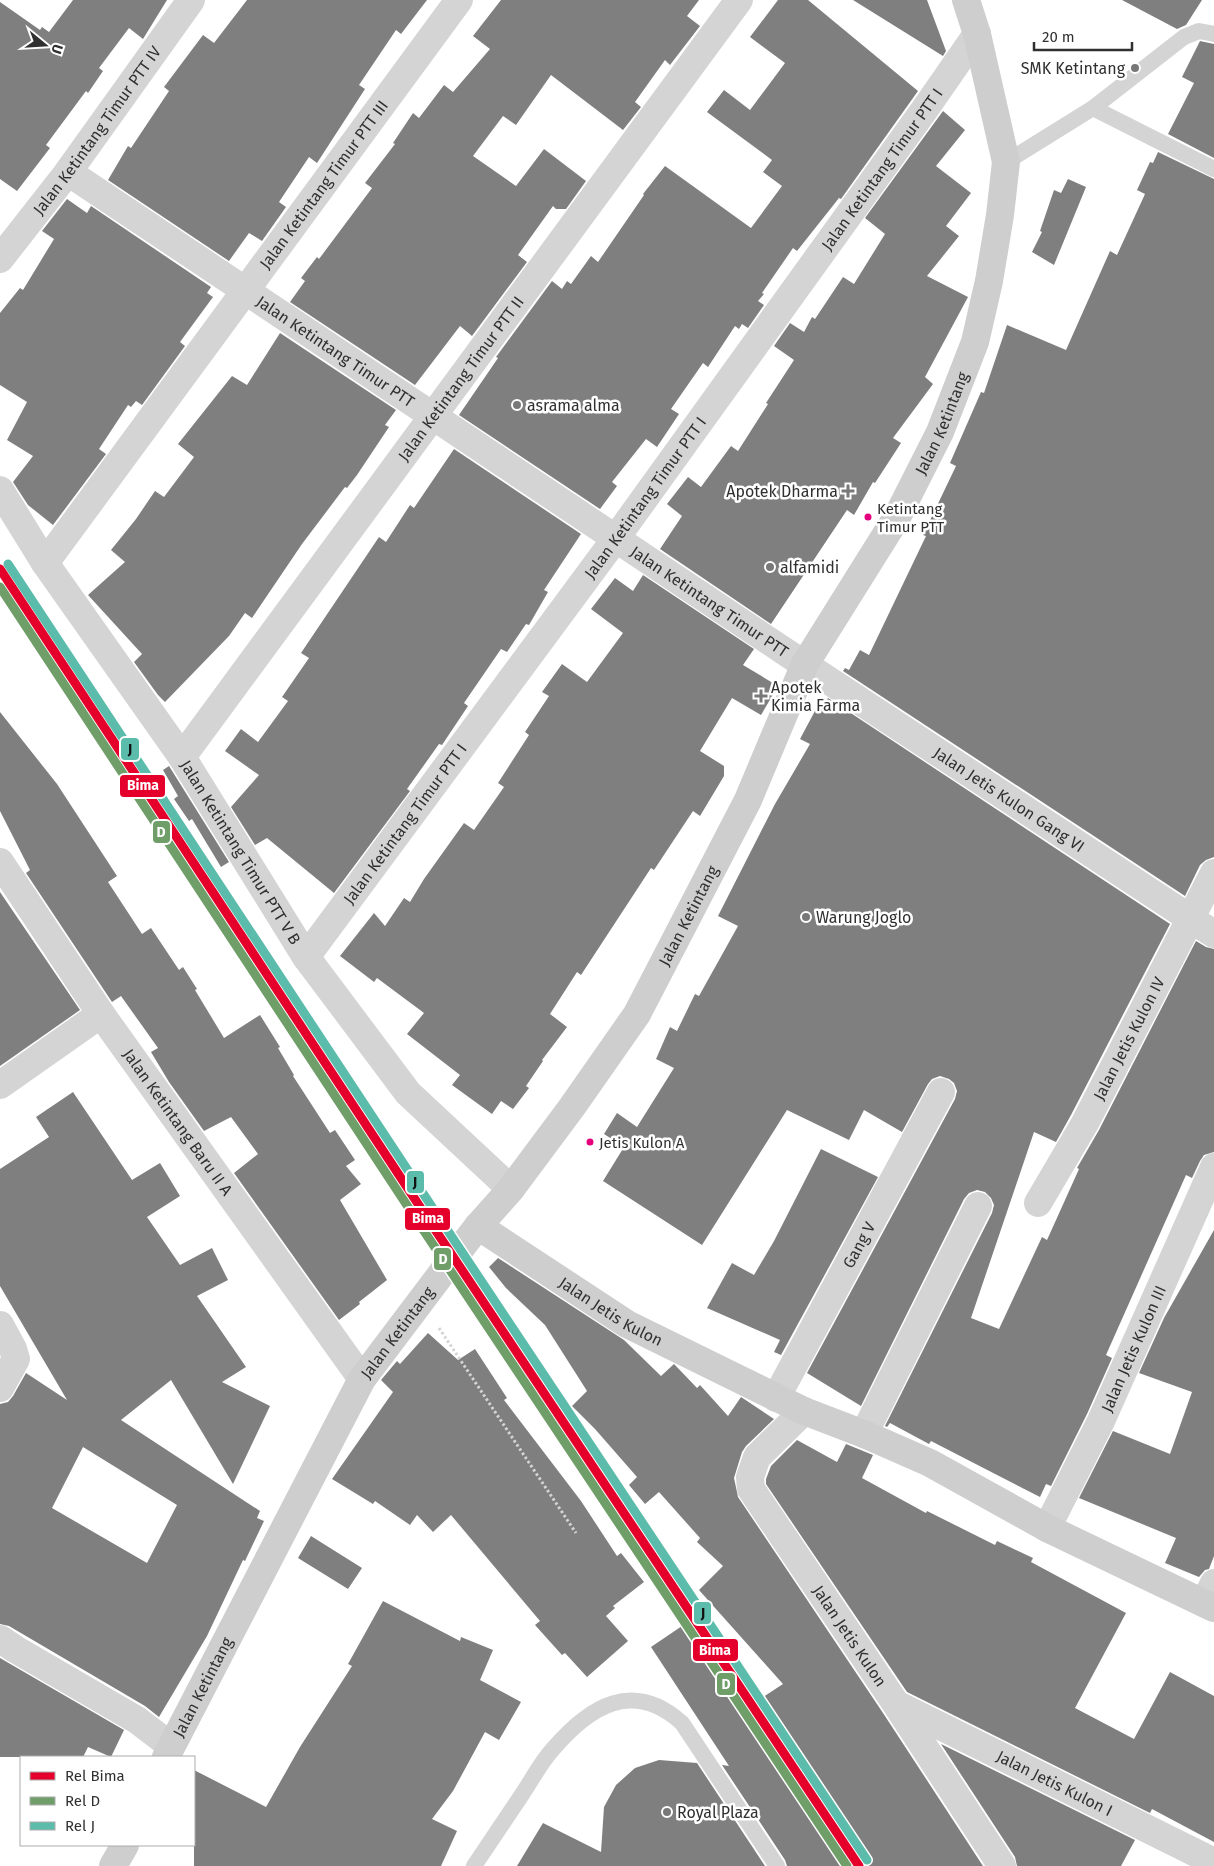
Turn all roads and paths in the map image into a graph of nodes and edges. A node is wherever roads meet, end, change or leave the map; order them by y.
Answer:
1 (191, 0) edge
2 (459, 0) edge
3 (739, 0) edge
4 (966, 0) edge
5 (977, 34) junction
6 (1214, 34) edge
7 (1093, 108) junction
8 (1006, 162) junction
9 (1214, 169) edge
10 (68, 172) junction
11 (0, 259) edge
12 (246, 291) junction
13 (432, 416) junction
14 (0, 490) edge
15 (616, 538) junction
16 (45, 563) junction
17 (805, 664) junction
18 (182, 756) junction
19 (0, 862) edge
20 (1214, 873) edge
21 (1190, 920) junction
22 (1214, 934) edge
23 (306, 957) junction
24 (101, 1014) junction
25 (0, 1086) edge
26 (941, 1092) dead end
27 (1214, 1167) edge
28 (511, 1189) junction
29 (1038, 1203) dead end
30 (978, 1206) dead end
31 (478, 1226) junction
32 (420, 1300) junction
33 (0, 1325) edge
34 (362, 1379) junction
35 (0, 1388) edge
36 (776, 1398) junction
37 (804, 1410) junction
38 (864, 1434) junction
39 (1047, 1528) junction
40 (576, 1533) dead end
41 (1211, 1598) edge
42 (0, 1639) edge
43 (896, 1704) junction
44 (169, 1751) edge
45 (124, 1846) edge
46 (1214, 1862) edge
47 (113, 1866) edge
48 (474, 1866) edge
49 (776, 1866) edge
50 (1002, 1866) edge

1 - 10 street, Jalan Ketintang Timur PTT IV
2 - 12 street, Jalan Ketintang Timur PTT III
3 - 13 street, Jalan Ketintang Timur PTT II
4 - 5 street, Jalan Ketintang
5 - 8 street, Jalan Ketintang
5 - 15 street, Jalan Ketintang Timur PTT I
6 - 7 lane
7 - 8 lane
7 - 9 lane
8 - 17 street, Jalan Ketintang
10 - 11 street, Jalan Ketintang Timur PTT IV
10 - 12 street, Jalan Ketintang Timur PTT
12 - 13 street, Jalan Ketintang Timur PTT
12 - 16 street, Jalan Ketintang Timur PTT III
13 - 15 street, Jalan Ketintang Timur PTT
13 - 18 street, Jalan Ketintang Timur PTT II
14 - 16 street, Jalan Ketintang Timur PTT V B
15 - 17 street, Jalan Ketintang Timur PTT
15 - 23 street, Jalan Ketintang Timur PTT I
16 - 18 street, Jalan Ketintang Timur PTT V B
17 - 21 street, Jalan Jetis Kulon Gang VI
17 - 28 street, Jalan Ketintang
18 - 23 street, Jalan Ketintang Timur PTT V B
19 - 24 street, Jalan Ketintang Baru II A
20 - 21 street, Jalan Jetis Kulon IV
21 - 22 street, Jalan Jetis Kulon Gang VI
21 - 29 street, Jalan Jetis Kulon IV
23 - 28 street, Jalan Ketintang Timur PTT V B
24 - 25 street
24 - 34 street, Jalan Ketintang Baru II A
26 - 36 street, Gang V
27 - 39 street, Jalan Jetis Kulon III
28 - 31 street, Jalan Ketintang
30 - 38 street
31 - 32 street, Jalan Ketintang
31 - 36 street, Jalan Jetis Kulon
32 - 34 street, Jalan Ketintang
32 - 40 path
33 - 35 street
34 - 44 street, Jalan Ketintang
36 - 37 street, Jalan Jetis Kulon
37 - 38 street, Jalan Jetis Kulon
37 - 43 street, Jalan Jetis Kulon
38 - 39 street, Jalan Jetis Kulon
39 - 41 street, Jalan Jetis Kulon
42 - 44 street
43 - 46 street, Jalan Jetis Kulon I
43 - 50 street, Jalan Jetis Kulon
45 - 47 street
48 - 49 lane

